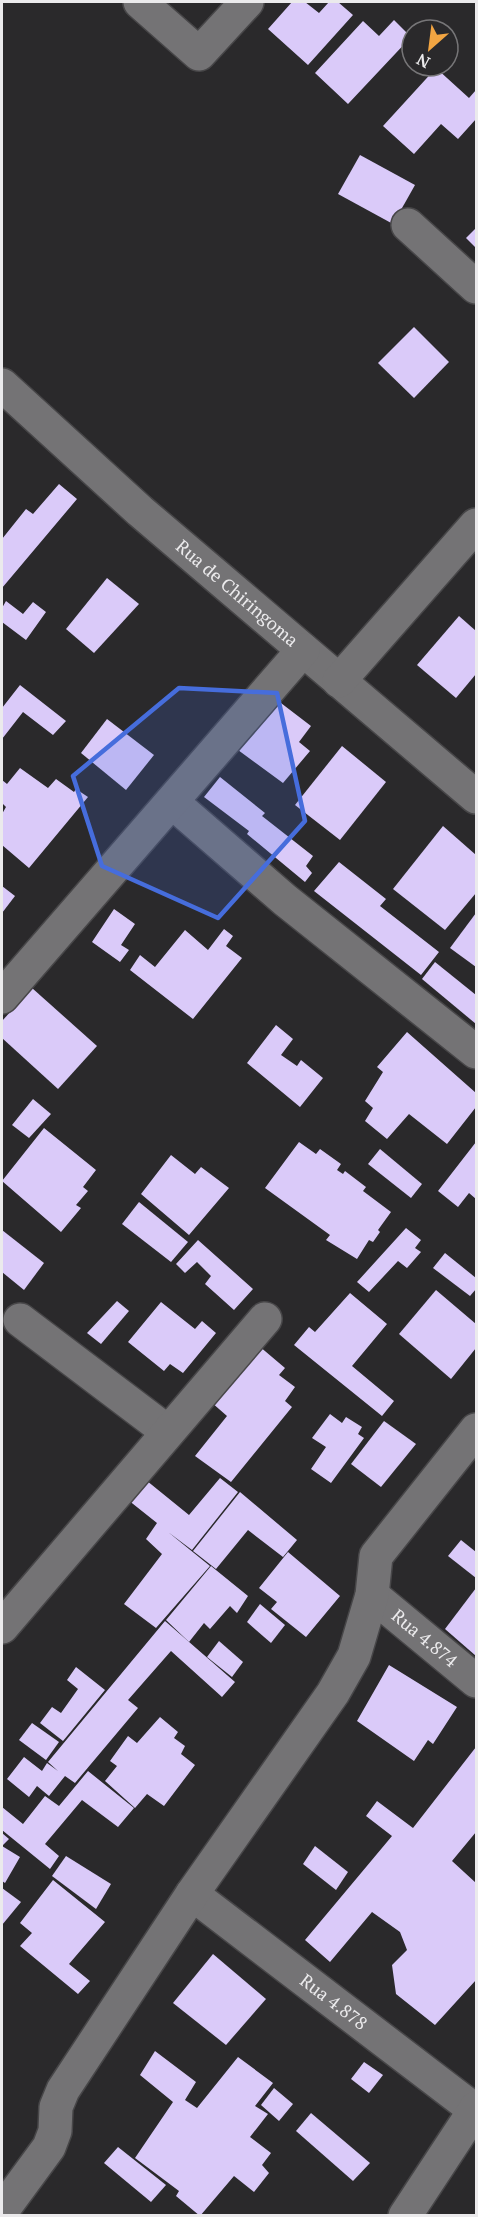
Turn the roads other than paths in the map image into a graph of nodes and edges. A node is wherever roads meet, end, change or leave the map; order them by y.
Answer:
1 (140, 2) edge
2 (247, 2) edge
3 (408, 225) dead end
4 (477, 287) edge
5 (2, 385) edge
6 (477, 525) edge
7 (303, 650) junction
8 (339, 681) junction
9 (477, 797) edge
10 (172, 802) junction
11 (2, 997) edge
12 (477, 1052) edge
13 (265, 1319) dead end
14 (20, 1320) dead end
15 (477, 1430) edge
16 (168, 1432) junction
17 (372, 1595) junction
18 (2, 1627) edge
19 (477, 1681) edge
20 (192, 1894) junction
21 (476, 2110) edge
22 (2, 2211) edge
23 (405, 2216) edge

1 - 2 street
3 - 4 street
5 - 7 street, Rua de Chiringoma
6 - 8 street
7 - 8 street, Rua de Chiringoma
7 - 10 street
8 - 9 street, Rua de Chiringoma
10 - 11 street
10 - 12 street
13 - 16 street
14 - 16 street
15 - 17 street
16 - 18 street
17 - 19 street, Rua 4.874
17 - 20 street
20 - 21 street, Rua 4.878
20 - 22 street
21 - 23 street

